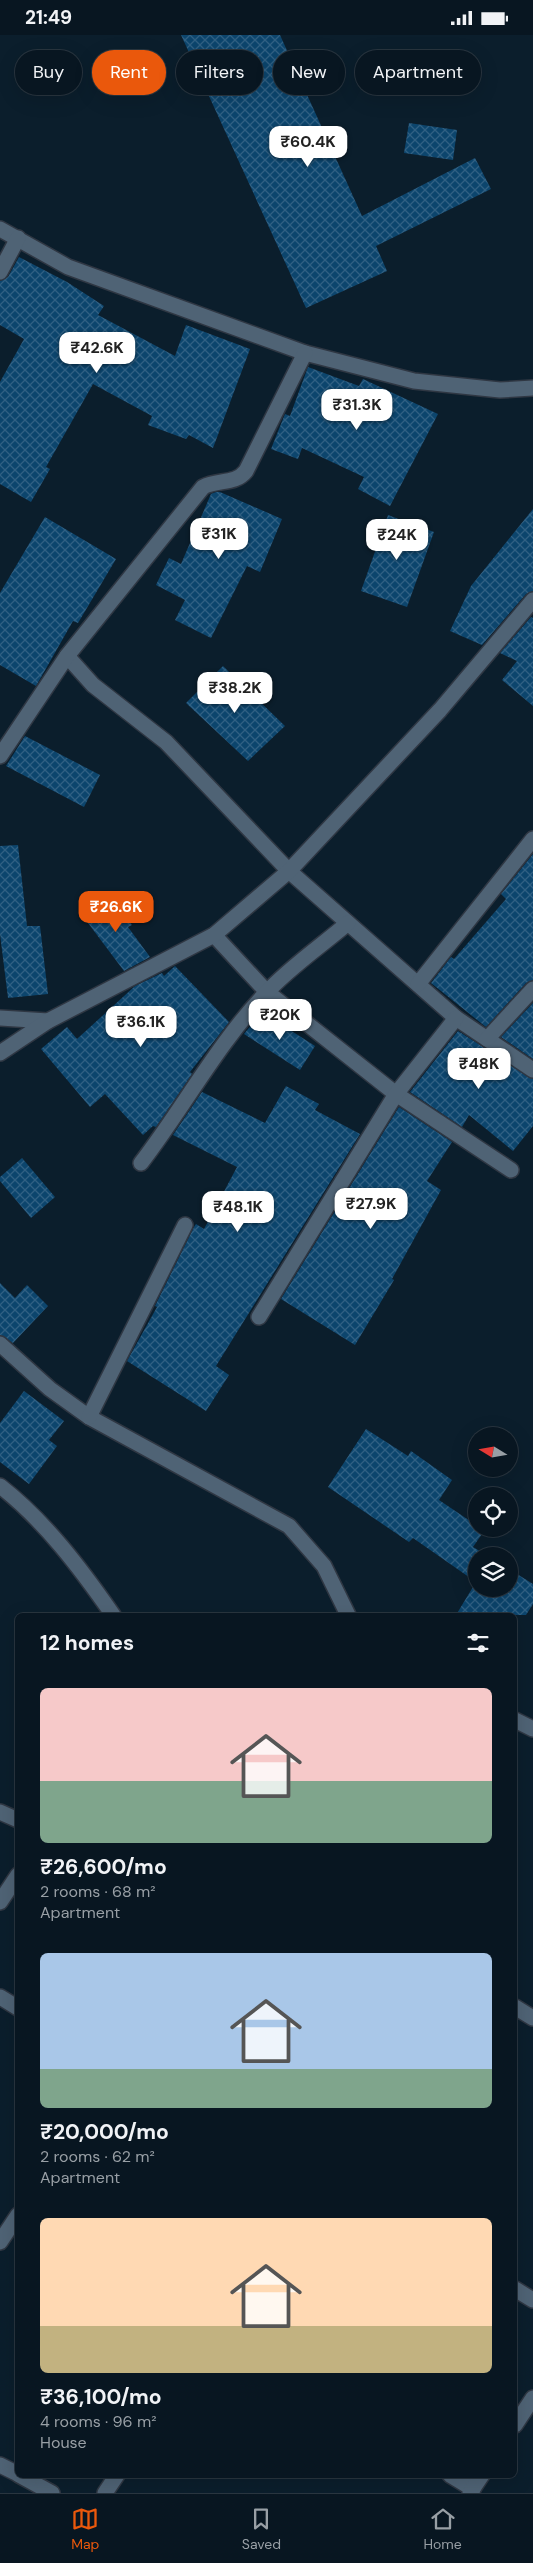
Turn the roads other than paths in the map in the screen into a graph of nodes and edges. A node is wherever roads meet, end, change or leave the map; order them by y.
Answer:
1 (0, 229) edge
2 (18, 238) junction
3 (0, 272) edge
4 (305, 353) junction
5 (533, 388) edge
6 (533, 600) edge
7 (68, 657) junction
8 (0, 756) edge
9 (533, 839) edge
10 (289, 871) junction
11 (348, 923) junction
12 (214, 935) junction
13 (418, 984) junction
14 (533, 989) edge
15 (267, 992) junction
16 (0, 1018) edge
17 (456, 1018) junction
18 (48, 1021) junction
19 (487, 1039) junction
20 (0, 1053) edge
21 (533, 1070) edge
22 (396, 1094) junction
23 (141, 1163) dead end
24 (511, 1170) dead end
25 (185, 1225) dead end
26 (259, 1317) dead end
27 (0, 1344) edge
28 (89, 1417) junction
29 (0, 1486) edge
30 (112, 1613) edge
31 (347, 1613) edge
32 (517, 1721) edge
33 (533, 1729) edge
34 (0, 1812) edge
35 (15, 1819) edge
36 (15, 1878) edge
37 (3, 1892) edge
38 (0, 1997) edge
39 (15, 2006) edge
40 (517, 2008) edge
41 (533, 2018) edge
42 (15, 2220) edge
43 (0, 2242) edge
44 (517, 2290) edge
45 (533, 2300) edge
46 (533, 2398) edge
47 (517, 2422) edge
48 (0, 2465) edge
49 (15, 2473) edge
50 (24, 2478) edge
51 (116, 2478) edge
52 (454, 2478) edge
53 (480, 2478) edge
54 (472, 2491) edge
55 (52, 2493) edge
56 (105, 2493) edge

1 - 2 street
2 - 3 street
2 - 4 street
4 - 5 street
4 - 7 street
6 - 10 street
7 - 8 street
7 - 10 street
9 - 13 street
10 - 11 street
10 - 12 street
11 - 13 street
11 - 15 street
12 - 15 street
12 - 18 street
13 - 17 street
14 - 19 street
15 - 22 street
15 - 23 street
16 - 18 street
17 - 19 street
17 - 22 street
18 - 20 street
19 - 21 street
22 - 24 street
22 - 26 street
25 - 28 street
27 - 28 street
28 - 31 street
29 - 30 street
32 - 33 street
34 - 35 street
36 - 37 street
38 - 39 street
40 - 41 street
42 - 43 street
44 - 45 street
46 - 47 street
48 - 49 street
50 - 55 street
51 - 56 street
52 - 54 street
53 - 54 street

